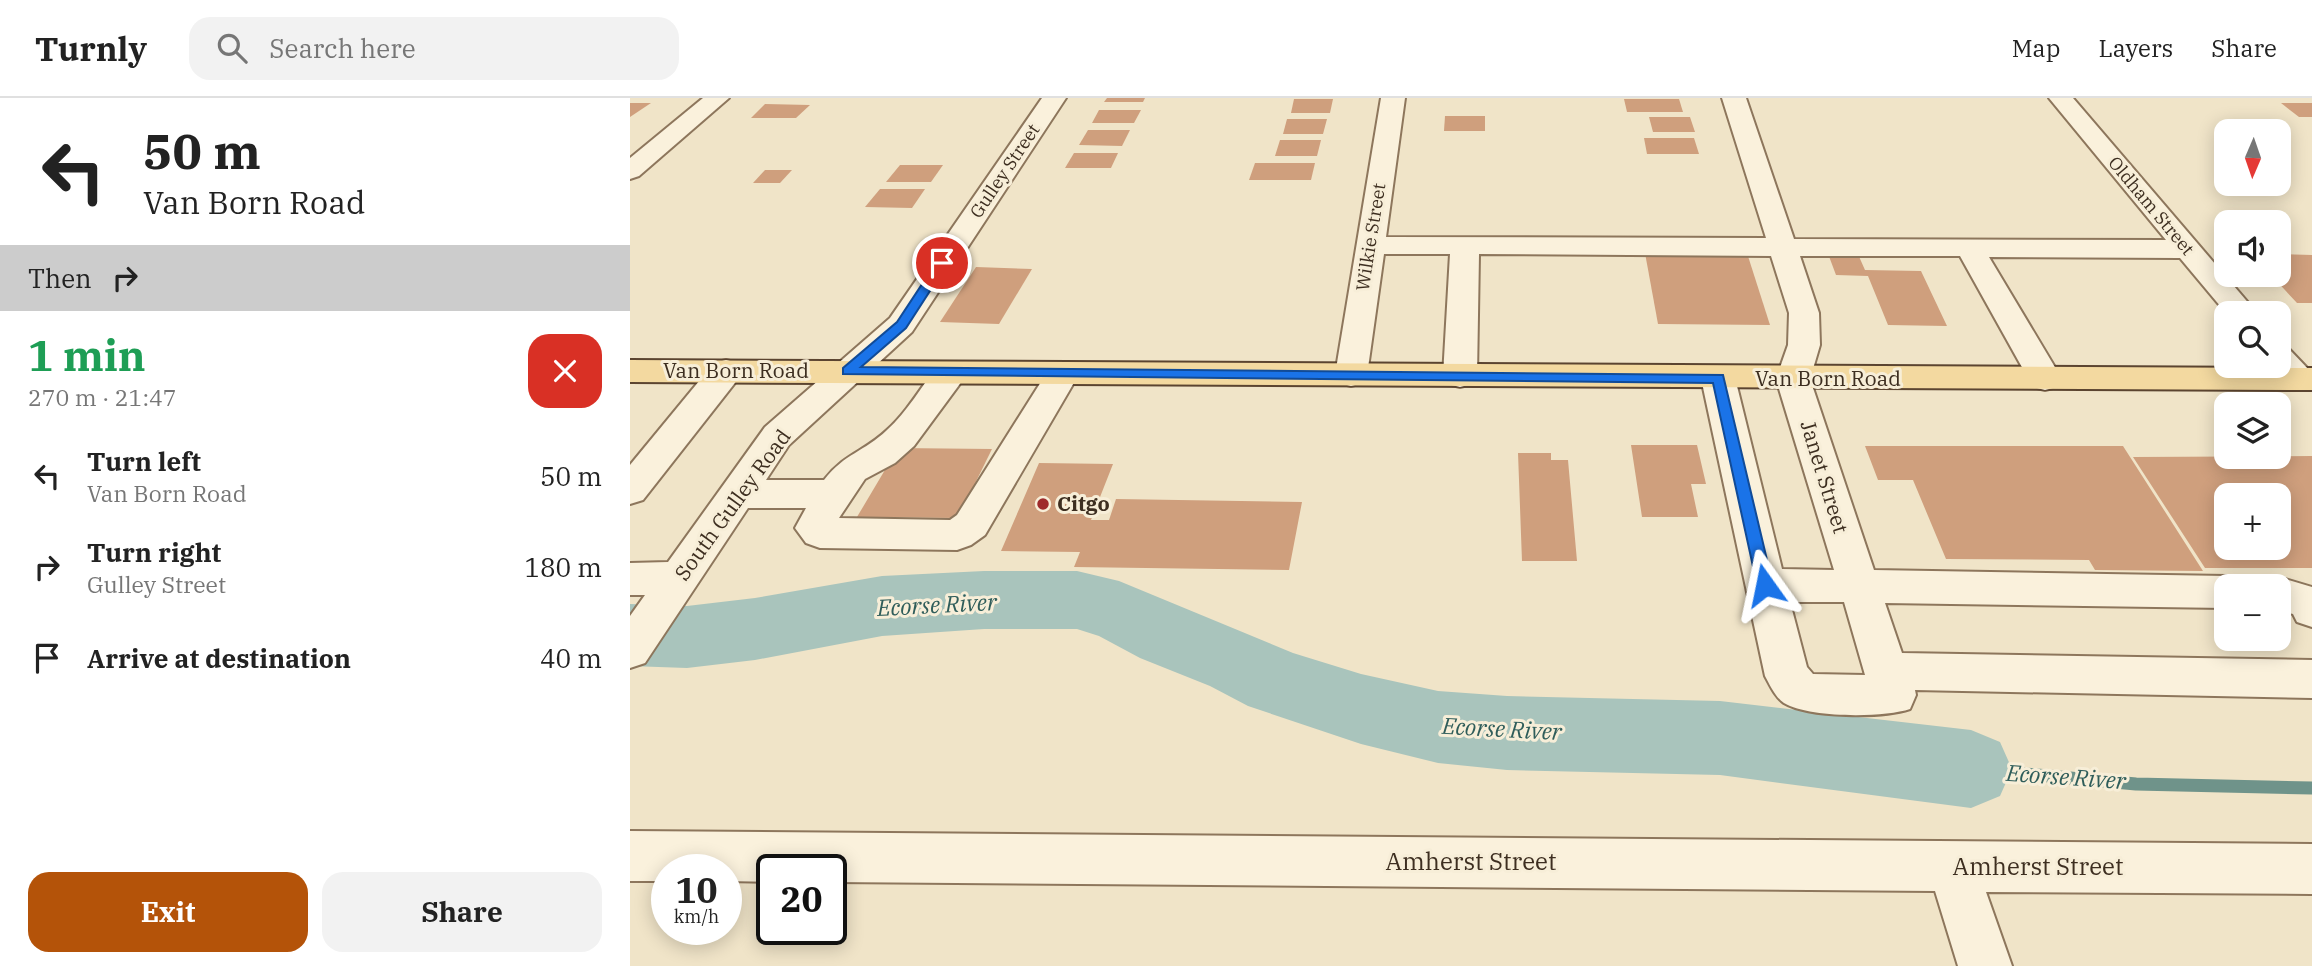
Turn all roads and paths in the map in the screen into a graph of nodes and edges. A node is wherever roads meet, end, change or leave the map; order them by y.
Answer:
1 (717, 98) edge
2 (1054, 98) edge
3 (1393, 98) edge
4 (1734, 98) edge
5 (2061, 98) edge
6 (630, 171) edge
7 (1369, 245) junction
8 (1465, 246) junction
9 (1782, 246) junction
10 (1969, 247) junction
11 (2187, 249) junction
12 (2232, 301) edge
13 (630, 371) edge
14 (726, 371) junction
15 (848, 371) junction
16 (2296, 372) edge
17 (950, 373) junction
18 (1063, 374) junction
19 (1351, 375) junction
20 (1460, 376) junction
21 (1718, 378) junction
22 (1793, 379) junction
23 (2045, 379) junction
24 (632, 486) edge
25 (738, 494) junction
26 (834, 494) junction
27 (630, 579) edge
28 (1857, 584) junction
29 (1765, 585) junction
30 (672, 590) junction
31 (2214, 592) edge
32 (630, 650) edge
33 (2312, 680) edge
34 (1890, 683) junction
35 (630, 856) edge
36 (1952, 866) junction
37 (2312, 869) edge
38 (1985, 966) edge

1 - 6 street
2 - 15 street, Gulley Street
3 - 7 street, Wilkie Street
4 - 9 street
5 - 11 street, Oldham Street
7 - 8 street
7 - 19 street, Wilkie Street
8 - 9 street
8 - 20 street
9 - 10 street
9 - 22 street
10 - 11 street
10 - 23 street
11 - 12 street, Oldham Street
13 - 14 main road, Van Born Road
14 - 15 main road, Van Born Road
14 - 24 street
15 - 17 main road, Van Born Road
15 - 25 street, South Gulley Road
16 - 23 main road, Van Born Road
17 - 18 main road, Van Born Road
17 - 26 street
18 - 19 main road, Van Born Road
18 - 26 street
19 - 20 main road, Van Born Road
20 - 21 main road, Van Born Road
21 - 22 main road, Van Born Road
21 - 29 street
22 - 23 main road, Van Born Road
22 - 28 street, Janet Street
25 - 26 street
25 - 30 street, South Gulley Road
27 - 30 street
28 - 29 street
28 - 31 street
28 - 34 street, Janet Street
29 - 34 street
30 - 32 street, South Gulley Road
33 - 34 street
35 - 36 street, Amherst Street
36 - 37 street, Amherst Street
36 - 38 street

